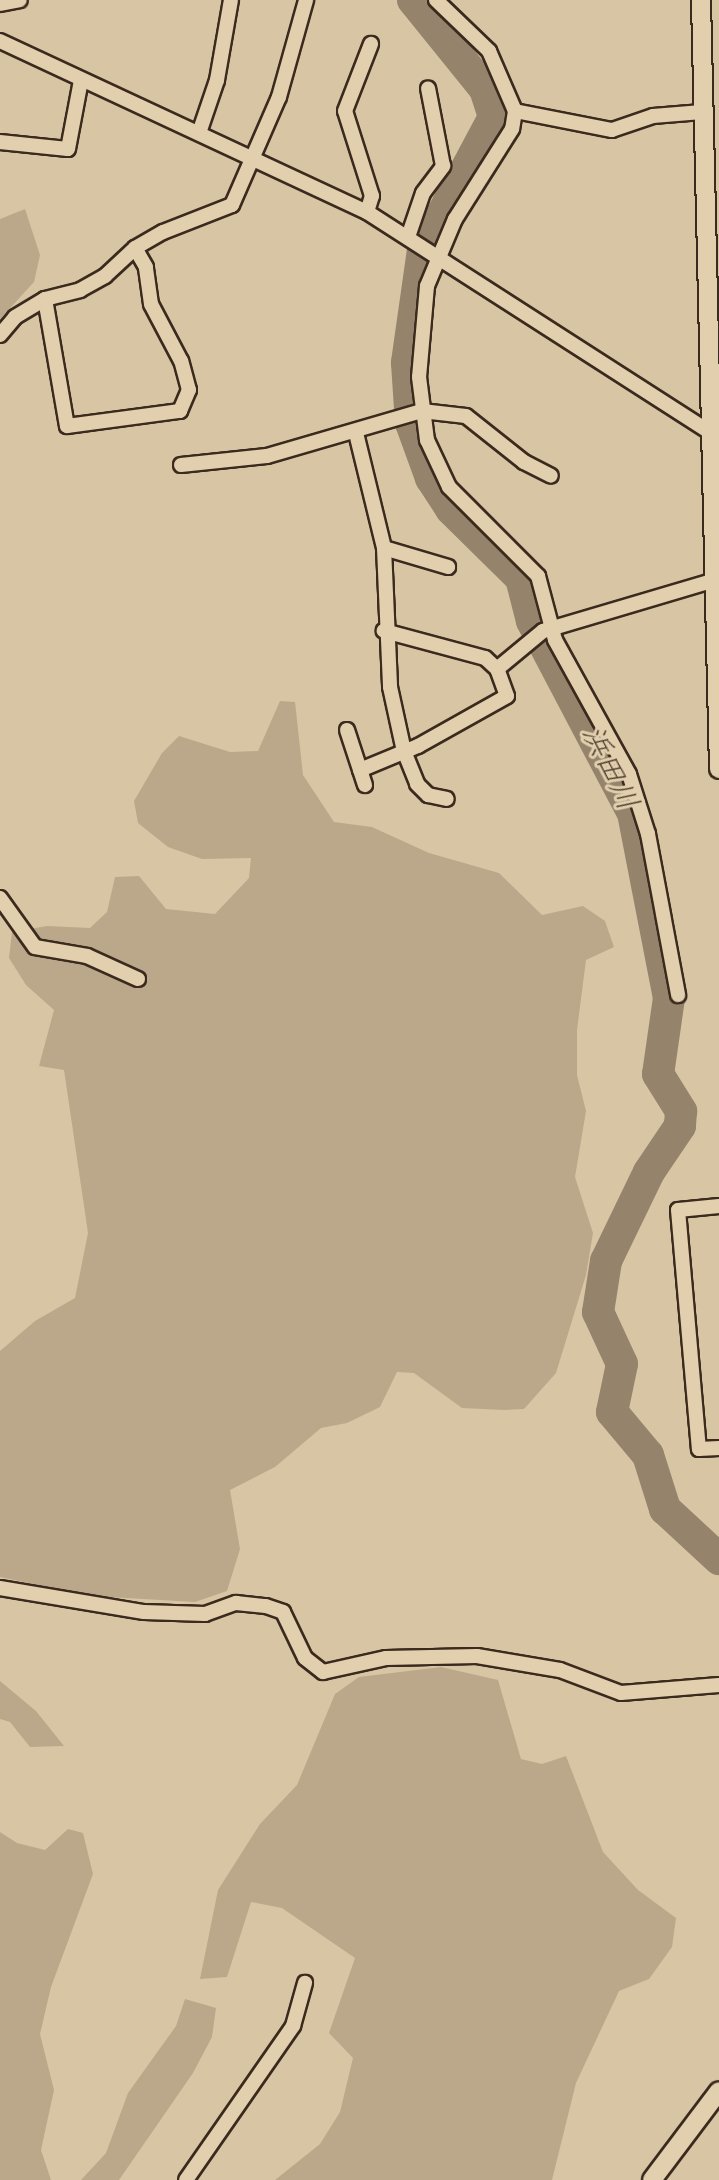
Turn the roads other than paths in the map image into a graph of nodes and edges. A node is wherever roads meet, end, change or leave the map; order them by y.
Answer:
1 (20, 0) edge
2 (231, 0) edge
3 (306, 0) edge
4 (436, 0) edge
5 (701, 0) edge
6 (0, 4) edge
7 (0, 41) edge
8 (371, 44) dead end
9 (81, 80) junction
10 (428, 88) dead end
11 (515, 111) junction
12 (708, 119) edge
13 (199, 133) junction
14 (0, 142) edge
15 (254, 159) junction
16 (367, 212) junction
17 (712, 220) edge
18 (410, 239) junction
19 (135, 248) junction
20 (437, 255) junction
21 (712, 298) edge
22 (45, 299) junction
23 (0, 335) edge
24 (413, 412) junction
25 (356, 433) junction
26 (714, 436) edge
27 (181, 465) dead end
28 (551, 476) dead end
29 (384, 548) junction
30 (448, 567) dead end
31 (715, 580) junction
32 (384, 631) junction
33 (542, 632) junction
34 (497, 669) junction
35 (347, 730) dead end
36 (718, 731) edge
37 (404, 751) junction
38 (719, 769) edge
39 (447, 799) dead end
40 (0, 898) edge
41 (138, 979) dead end
42 (678, 995) dead end
43 (719, 1206) edge
44 (719, 1448) edge
45 (0, 1588) edge
46 (718, 1685) edge
47 (305, 1983) dead end
48 (719, 2091) edge
49 (186, 2180) edge
50 (652, 2180) edge

1 - 6 street
2 - 13 street
3 - 15 street
4 - 11 street
5 - 12 street
7 - 9 street
8 - 16 street
9 - 13 street
9 - 14 street
10 - 18 street
11 - 12 street
11 - 20 street
12 - 17 street
13 - 15 street
15 - 16 street
15 - 19 street
16 - 18 street
17 - 21 street
18 - 20 street
19 - 22 street
19 - 22 street
20 - 24 street
20 - 26 street
21 - 26 street
22 - 23 street
24 - 25 street
24 - 28 street
24 - 33 street
25 - 27 street
25 - 29 street
26 - 31 street
29 - 30 street
29 - 32 street
31 - 33 street
31 - 36 street
32 - 34 street
32 - 37 street
33 - 34 street
33 - 42 street
34 - 37 street
35 - 37 street
36 - 38 street
37 - 39 street
40 - 41 street
43 - 44 street
45 - 46 street
47 - 49 street
48 - 50 street

